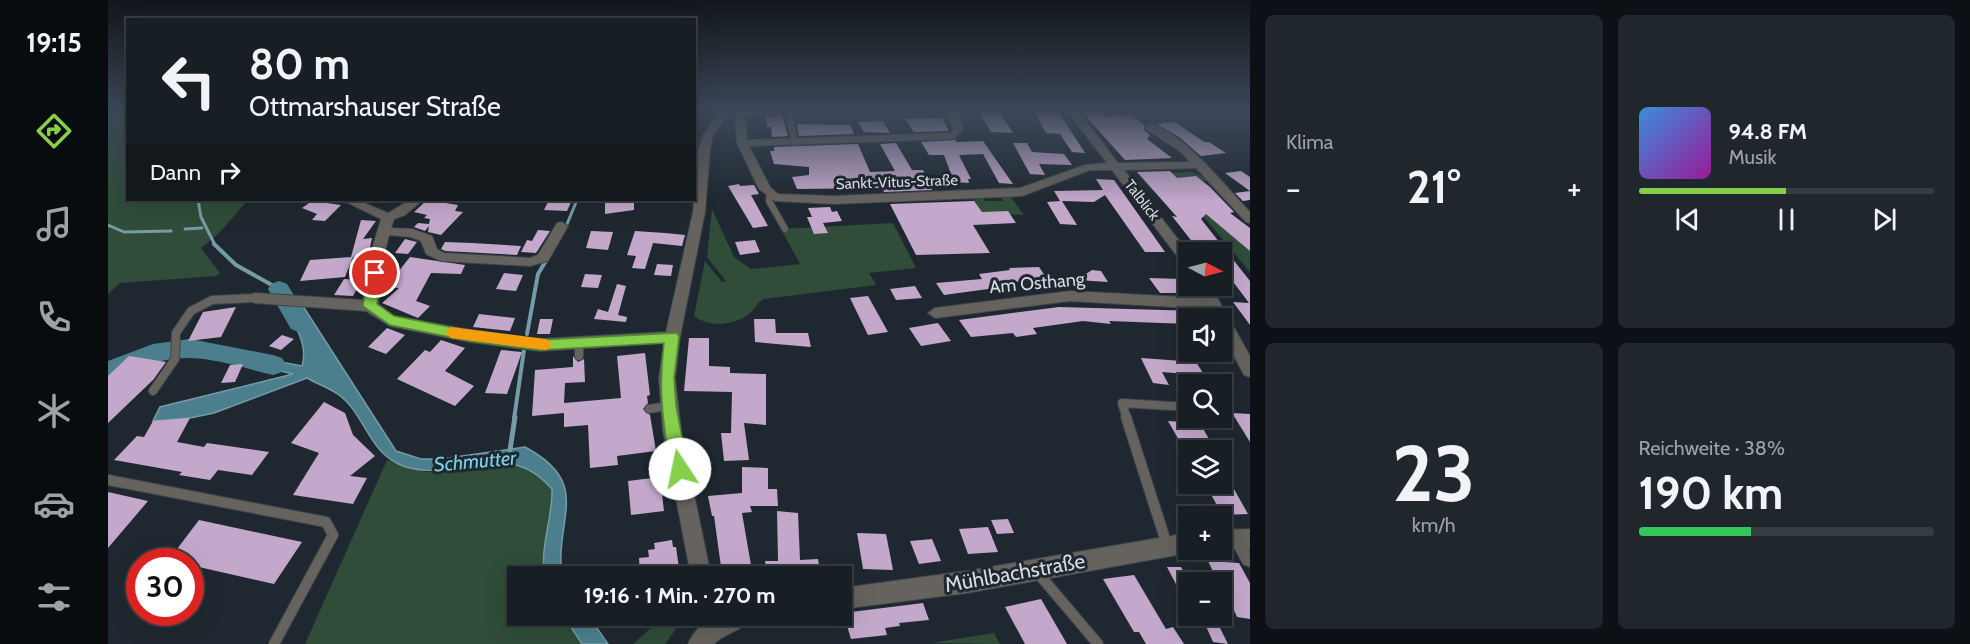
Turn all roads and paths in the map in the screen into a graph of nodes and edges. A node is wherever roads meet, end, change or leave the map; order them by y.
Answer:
1 (707, 141) edge
2 (820, 141) edge
3 (1095, 141) edge
4 (1171, 141) edge
5 (795, 142) joint
6 (742, 144) joint
7 (1114, 165) junction
8 (1201, 165) junction
9 (770, 193) junction
10 (350, 201) edge
11 (416, 201) edge
12 (1250, 219) edge
13 (386, 224) junction
14 (562, 226) dead end
15 (785, 229) dead end
16 (1178, 248) edge
17 (1209, 296) edge
18 (254, 298) joint
19 (1214, 304) junction
20 (370, 306) junction
21 (935, 313) dead end
22 (672, 337) junction
23 (1250, 371) edge
24 (153, 391) dead end
25 (668, 406) junction
26 (1178, 406) edge
27 (649, 409) dead end
28 (108, 480) edge
29 (1178, 544) edge
30 (1167, 546) junction
31 (699, 566) edge
32 (1036, 571) junction
33 (852, 598) edge
34 (274, 644) edge
35 (1098, 644) edge

1 - 22 street
2 - 5 street
3 - 7 street, Talblick
4 - 8 street
5 - 6 street
6 - 9 street
7 - 8 street, Sankt-Vitus-Straße
7 - 9 street, Sankt-Vitus-Straße
7 - 16 street, Talblick
8 - 12 street
9 - 15 lane
10 - 13 street
11 - 13 street
13 - 14 street
13 - 20 street
17 - 19 street
18 - 20 street
18 - 24 lane
19 - 21 street, Am Osthang
19 - 23 street
20 - 22 street
22 - 25 street
25 - 27 lane
25 - 31 street
26 - 30 lane
28 - 34 lane
29 - 30 street, Mühlbachstraße
30 - 32 street, Mühlbachstraße
32 - 33 street, Mühlbachstraße
32 - 35 lane

